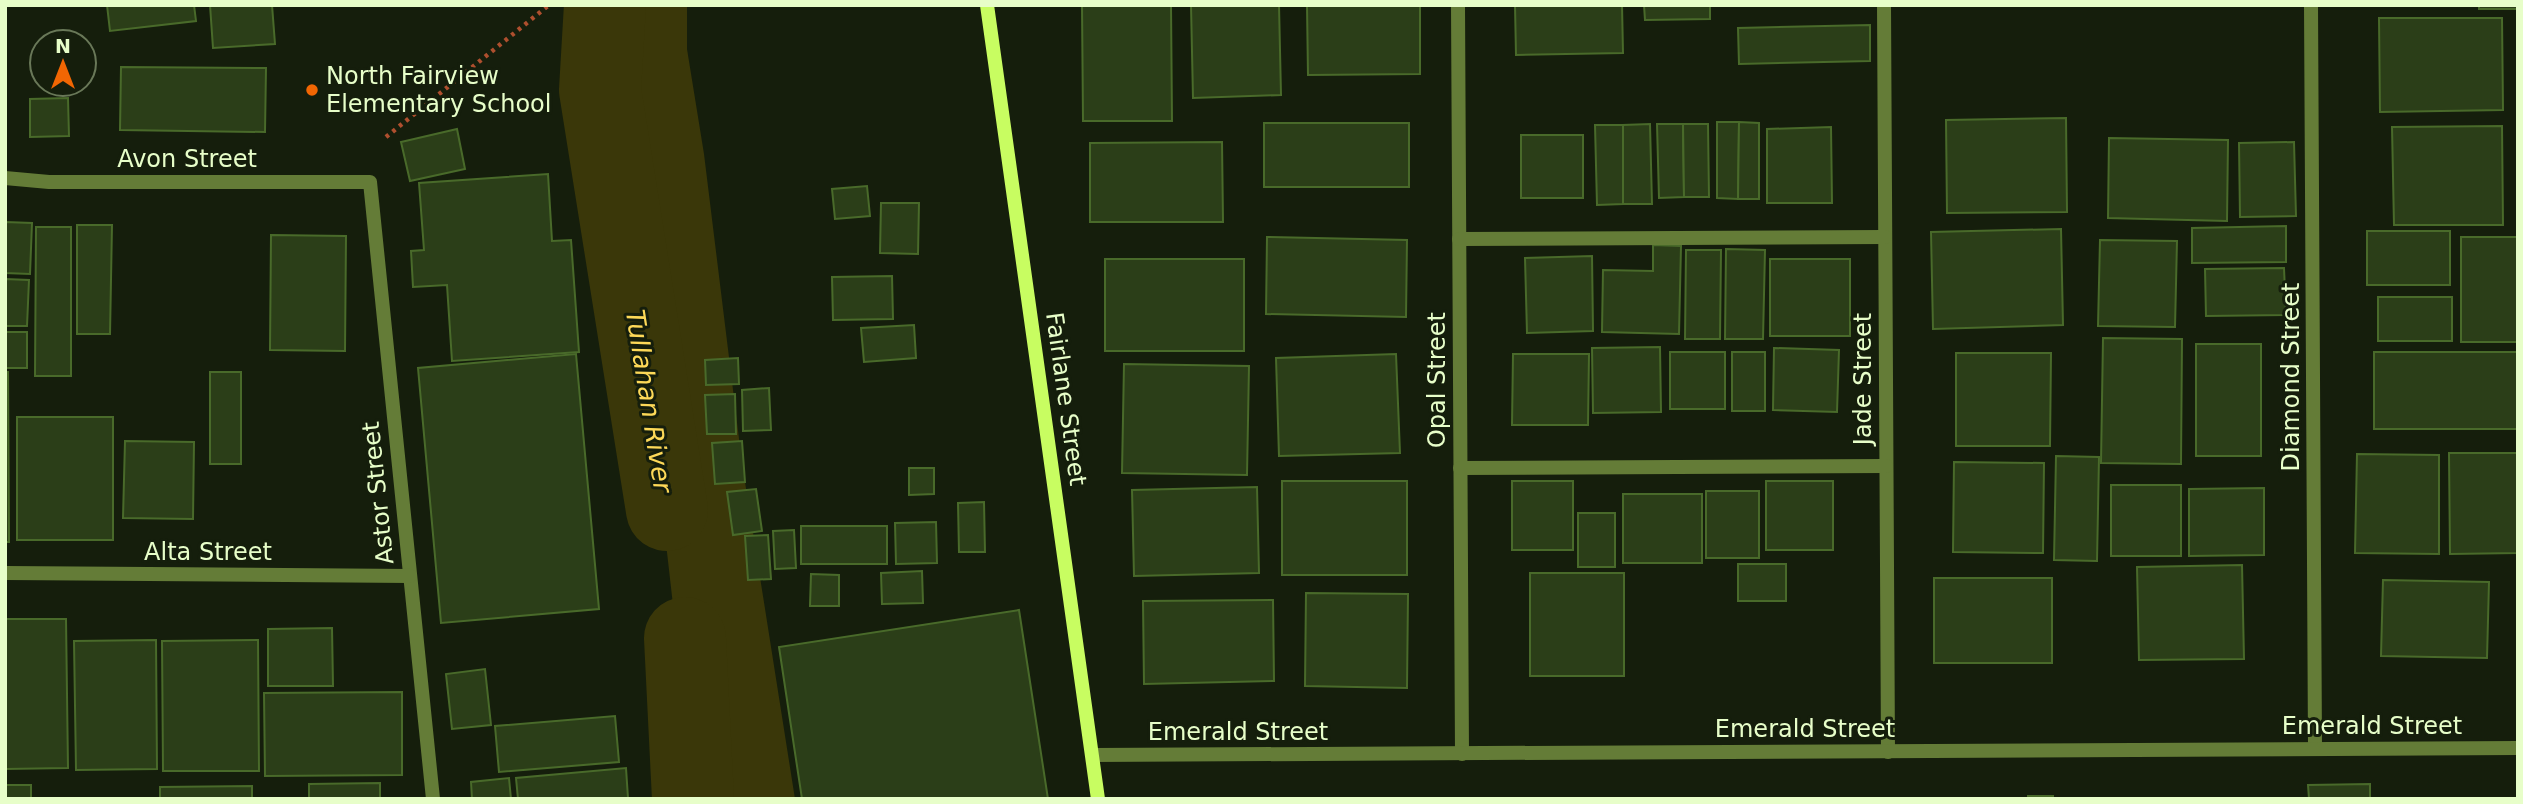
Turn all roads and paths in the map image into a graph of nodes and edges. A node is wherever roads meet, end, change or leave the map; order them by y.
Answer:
1 (549, 5) edge
2 (987, 5) edge
3 (1458, 5) edge
4 (1884, 5) edge
5 (2311, 5) edge
6 (386, 137) dead end
7 (5, 178) edge
8 (370, 182) joint
9 (1885, 237) junction
10 (1459, 239) junction
11 (1886, 466) junction
12 (1460, 468) junction
13 (5, 573) edge
14 (410, 576) junction
15 (2518, 748) edge
16 (2315, 750) junction
17 (1888, 752) junction
18 (1462, 754) junction
19 (1093, 755) junction
20 (433, 799) edge
21 (1098, 799) edge

1 - 6 path
2 - 19 street, Fairlane Street
3 - 10 street, Opal Street
4 - 9 street, Jade Street
5 - 16 street, Diamond Street
7 - 8 street, Avon Street
8 - 14 street, Astor Street
9 - 10 street
9 - 11 street, Jade Street
10 - 12 street, Opal Street
11 - 12 street
11 - 17 street, Jade Street
12 - 18 street, Opal Street
13 - 14 street, Alta Street
14 - 20 street, Astor Street
15 - 16 street, Emerald Street
16 - 17 street, Emerald Street
17 - 18 street, Emerald Street
18 - 19 street, Emerald Street
19 - 21 street, Fairlane Street

